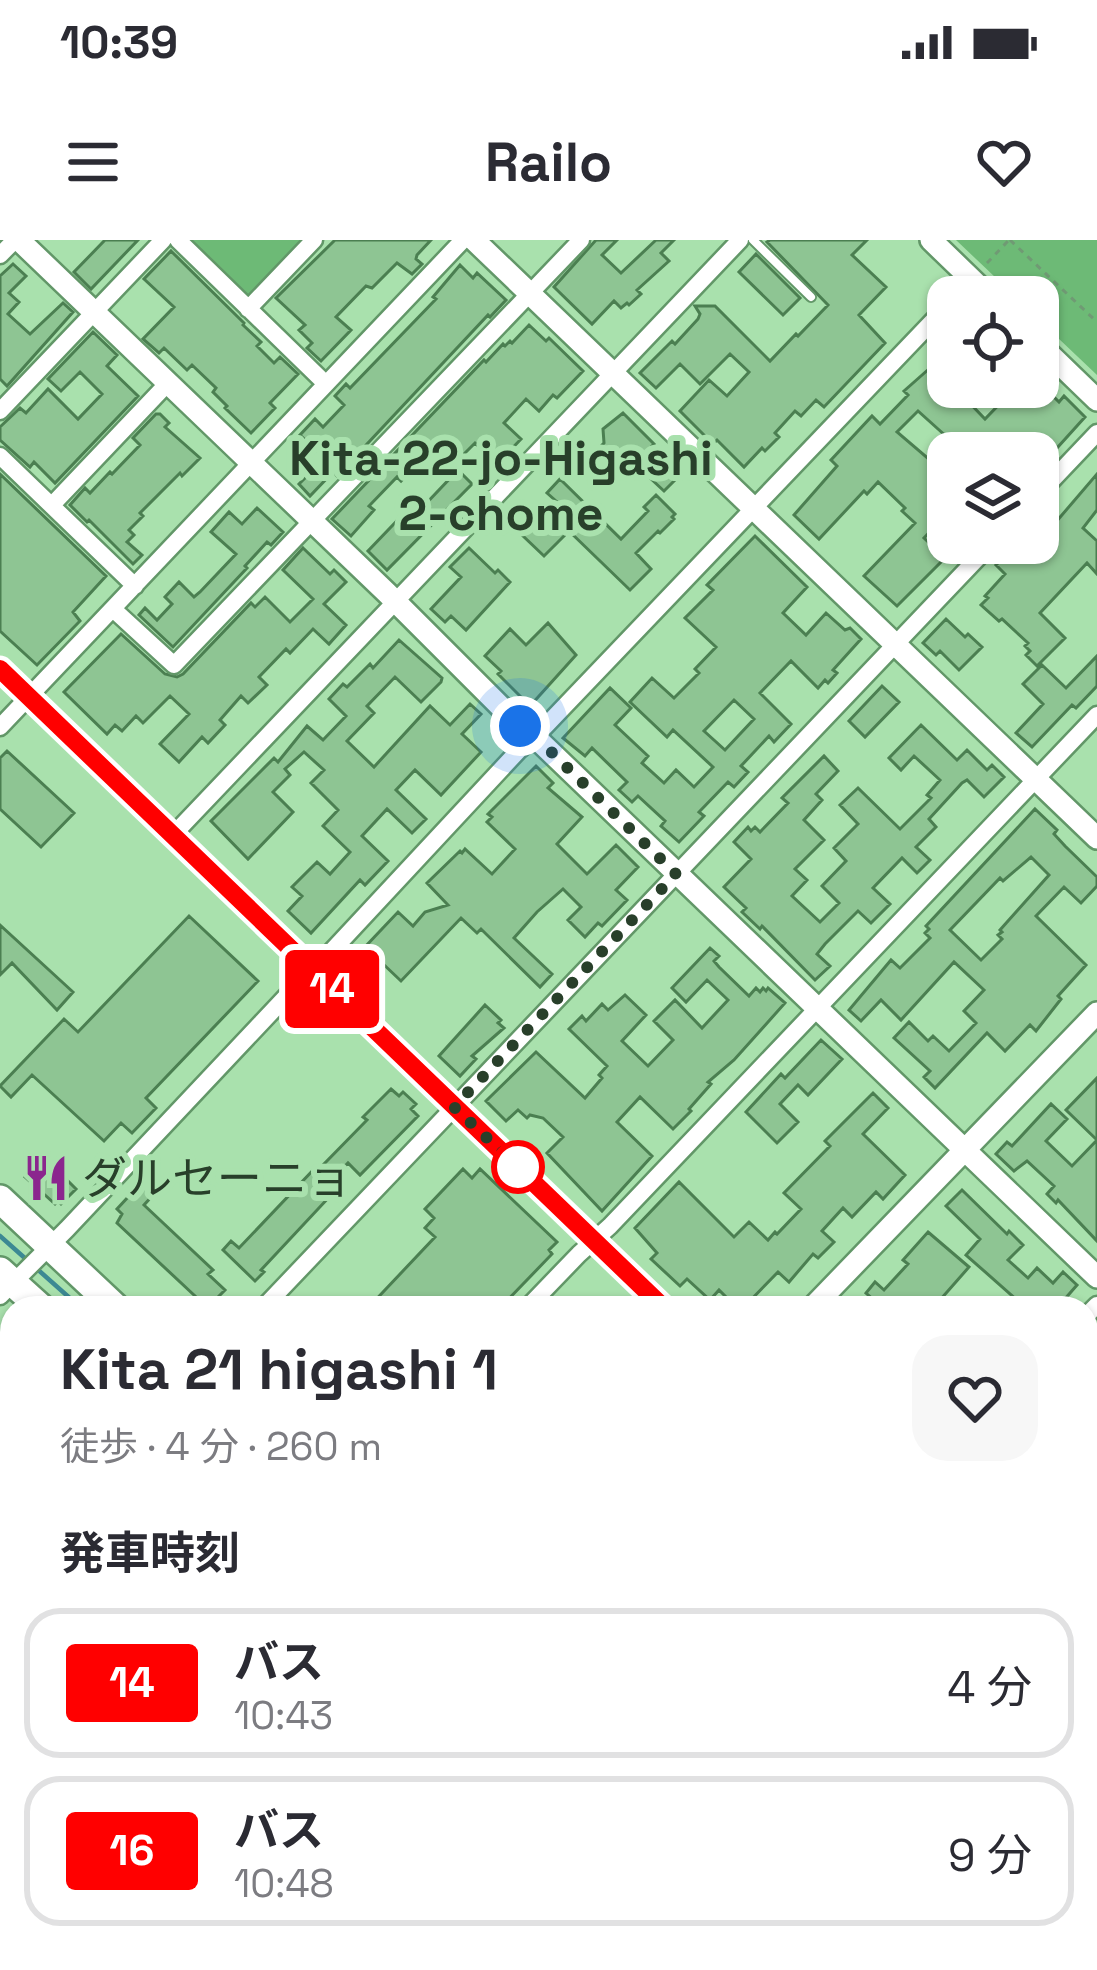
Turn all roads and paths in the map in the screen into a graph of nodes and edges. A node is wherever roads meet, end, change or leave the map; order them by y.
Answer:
1 (17, 240) edge
2 (163, 240) edge
3 (178, 240) edge
4 (314, 240) edge
5 (463, 240) edge
6 (474, 240) edge
7 (581, 240) edge
8 (740, 240) edge
9 (753, 240) edge
10 (931, 240) edge
11 (1009, 240) edge
12 (0, 255) edge
13 (977, 274) joint
14 (530, 294) junction
15 (811, 297) dead end
16 (248, 309) junction
17 (93, 314) junction
18 (1097, 322) edge
19 (927, 327) edge
20 (1059, 363) edge
21 (613, 374) junction
22 (166, 384) junction
23 (326, 384) junction
24 (1097, 400) edge
25 (0, 411) edge
26 (1097, 433) edge
27 (0, 456) edge
28 (251, 463) junction
29 (1059, 473) edge
30 (52, 505) junction
31 (753, 509) junction
32 (312, 521) junction
33 (972, 564) edge
34 (135, 586) junction
35 (395, 602) junction
36 (113, 609) junction
37 (895, 645) junction
38 (0, 669) edge
39 (30, 697) junction
40 (1097, 715) edge
41 (0, 727) edge
42 (536, 737) junction
43 (1035, 779) junction
44 (173, 835) junction
45 (1097, 838) edge
46 (676, 874) junction
47 (312, 969) junction
48 (817, 1010) junction
49 (1097, 1013) edge
50 (454, 1107) junction
51 (966, 1151) junction
52 (0, 1199) edge
53 (595, 1241) junction
54 (45, 1250) junction
55 (1097, 1277) edge
56 (8, 1281) edge
57 (101, 1296) edge
58 (274, 1296) edge
59 (538, 1296) edge
60 (652, 1296) edge
61 (824, 1296) edge

1 - 12 street
1 - 17 street
2 - 17 street
3 - 16 street
4 - 16 street
5 - 23 street
6 - 14 street
7 - 14 street
8 - 21 street
9 - 15 lane
10 - 13 street
11 - 13 path
11 - 18 path
14 - 21 street
14 - 32 street
16 - 23 street
17 - 22 street
17 - 25 street
19 - 31 street
20 - 24 street
21 - 31 street
21 - 35 street
22 - 28 street
22 - 30 street
23 - 28 street
26 - 29 street
27 - 30 street
28 - 32 street
28 - 34 street
30 - 34 street
31 - 37 street
31 - 42 street
32 - 35 street
32 - 36 street
33 - 37 street
34 - 36 street
35 - 42 street
35 - 44 street
36 - 39 street
37 - 43 street
37 - 46 street
38 - 39 street
39 - 41 street
39 - 44 street
40 - 43 street
42 - 46 street
42 - 47 street
43 - 45 street
43 - 48 street
44 - 47 street
46 - 48 street
46 - 50 street
47 - 50 street
47 - 54 street
48 - 51 street
48 - 53 street
49 - 51 street
50 - 53 street
50 - 58 street
51 - 55 street
51 - 61 street
52 - 54 highway
53 - 59 street
53 - 60 street
54 - 56 street
54 - 57 highway

